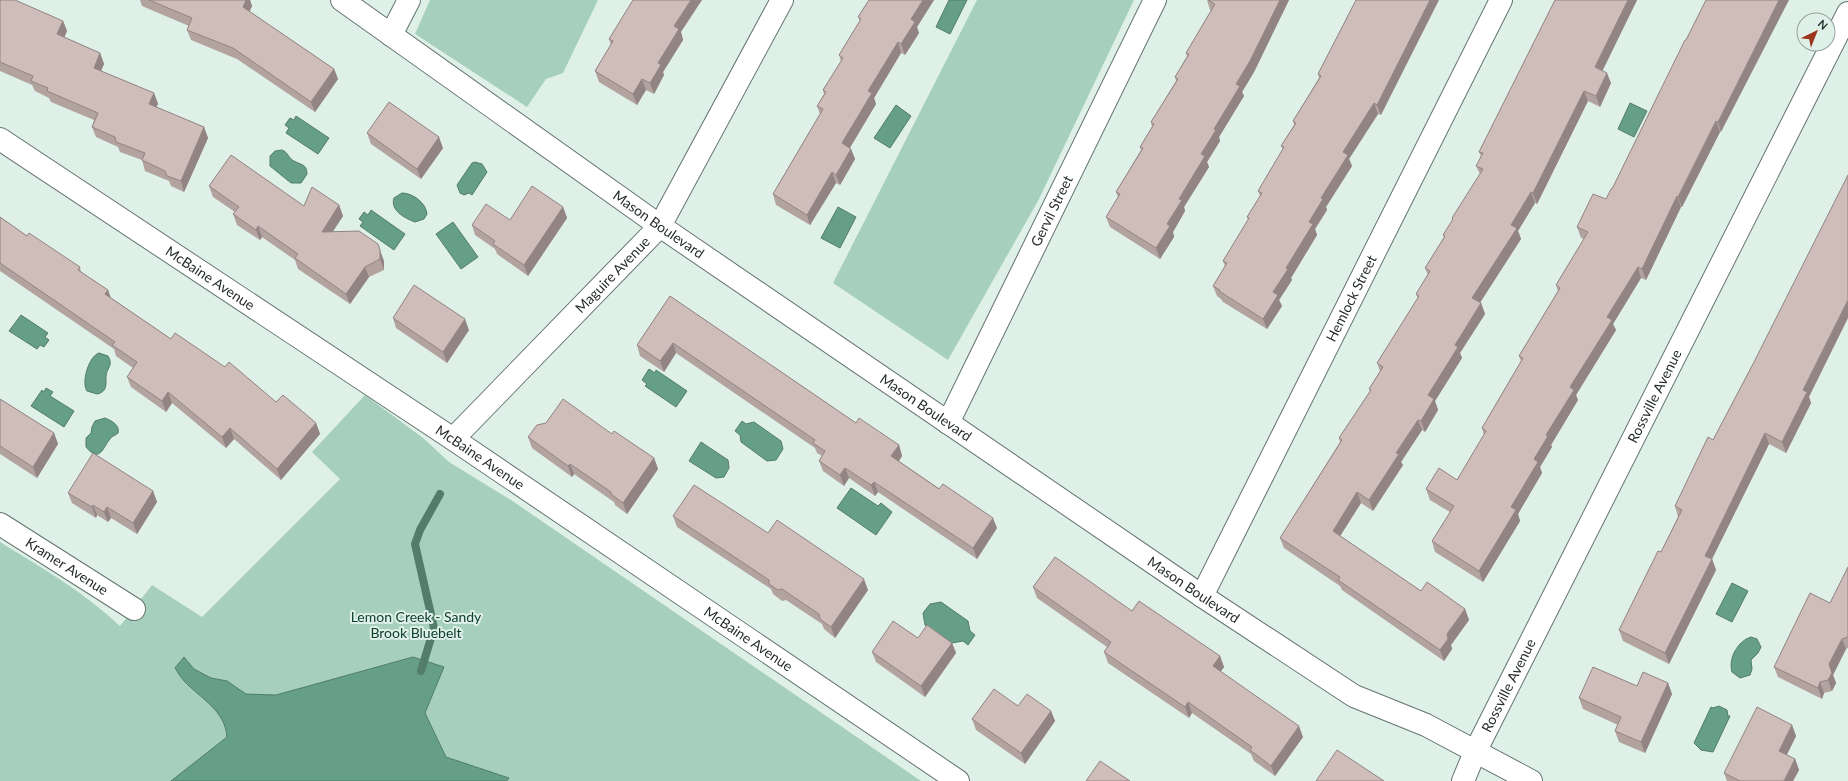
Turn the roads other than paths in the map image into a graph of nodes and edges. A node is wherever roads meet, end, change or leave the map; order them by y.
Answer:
1 (342, 0) edge
2 (409, 0) edge
3 (782, 0) edge
4 (1156, 0) edge
5 (1501, 0) edge
6 (1848, 13) edge
7 (391, 35) junction
8 (0, 139) edge
9 (660, 226) junction
10 (948, 423) junction
11 (452, 439) junction
12 (0, 524) edge
13 (1202, 596) junction
14 (134, 609) dead end
15 (1475, 752) junction
16 (958, 781) edge
17 (1463, 781) edge
18 (1531, 781) edge

1 - 7 street, Mason Boulevard
2 - 7 street
3 - 9 street, Maguire Avenue
4 - 10 street, Gervil Street
5 - 13 street, Hemlock Street
6 - 15 street, Rossville Avenue
7 - 9 street, Mason Boulevard
8 - 11 street, McBaine Avenue
9 - 10 street, Mason Boulevard
9 - 11 street, Maguire Avenue
10 - 13 street, Mason Boulevard
11 - 16 street, McBaine Avenue
12 - 14 street, Kramer Avenue
13 - 15 street, Mason Boulevard
15 - 17 street, Rossville Avenue
15 - 18 street, Mason Boulevard

